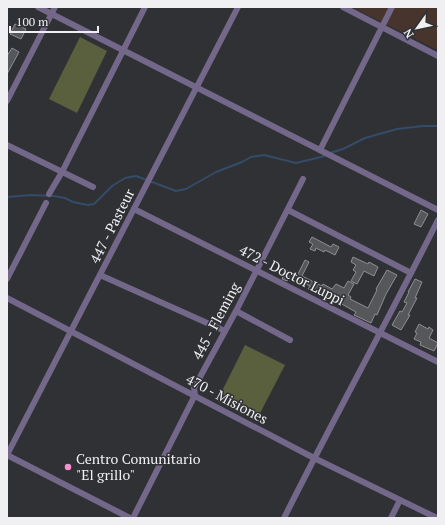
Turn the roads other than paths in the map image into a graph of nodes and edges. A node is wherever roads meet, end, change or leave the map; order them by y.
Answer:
1 (38, 7) edge
2 (55, 7) edge
3 (145, 7) edge
4 (238, 7) edge
5 (343, 7) edge
6 (392, 7) edge
7 (52, 14) junction
8 (382, 27) junction
9 (123, 50) junction
10 (438, 56) edge
11 (197, 88) junction
12 (7, 101) edge
13 (7, 145) edge
14 (321, 151) junction
15 (62, 172) junction
16 (303, 179) dead end
17 (93, 187) dead end
18 (49, 194) dead end
19 (46, 203) dead end
20 (134, 210) junction
21 (288, 210) junction
22 (438, 210) edge
23 (438, 220) edge
24 (257, 270) junction
25 (411, 274) junction
26 (100, 275) junction
27 (7, 278) edge
28 (7, 298) edge
29 (236, 312) junction
30 (225, 331) junction
31 (71, 332) junction
32 (380, 334) junction
33 (290, 340) dead end
34 (438, 362) edge
35 (195, 396) junction
36 (7, 455) edge
37 (314, 458) junction
38 (400, 500) junction
39 (131, 518) edge
40 (284, 518) edge
41 (391, 518) edge
42 (437, 518) edge

1 - 7 street
2 - 7 street
3 - 9 street
4 - 11 street, 447 - Pasteur
5 - 8 street
6 - 8 street
7 - 9 street
7 - 12 street
8 - 10 street
8 - 14 street
9 - 11 street
9 - 15 street
11 - 14 street
11 - 20 street, 447 - Pasteur
13 - 15 street
14 - 22 street
15 - 17 street
15 - 18 street
16 - 21 street, 445 - Fleming
19 - 27 street
20 - 24 street, 472 - Doctor Luppi
20 - 26 street, 447 - Pasteur
21 - 24 street, 445 - Fleming
21 - 25 street
23 - 25 street
24 - 29 street, 445 - Fleming
24 - 32 street, 472 - Doctor Luppi
25 - 32 street
26 - 30 street
26 - 31 street, 447 - Pasteur
28 - 31 street, 470 - Misiones
29 - 30 street, 445 - Fleming
29 - 33 street
30 - 35 street, 445 - Fleming
31 - 35 street, 470 - Misiones
31 - 36 street, 447 - Pasteur
32 - 34 street, 472 - Doctor Luppi
32 - 37 street
35 - 37 street, 470 - Misiones
35 - 39 street, 445 - Fleming
36 - 39 street
37 - 38 street, 470 - Misiones
37 - 40 street
38 - 41 street
38 - 42 street, 470 - Misiones

